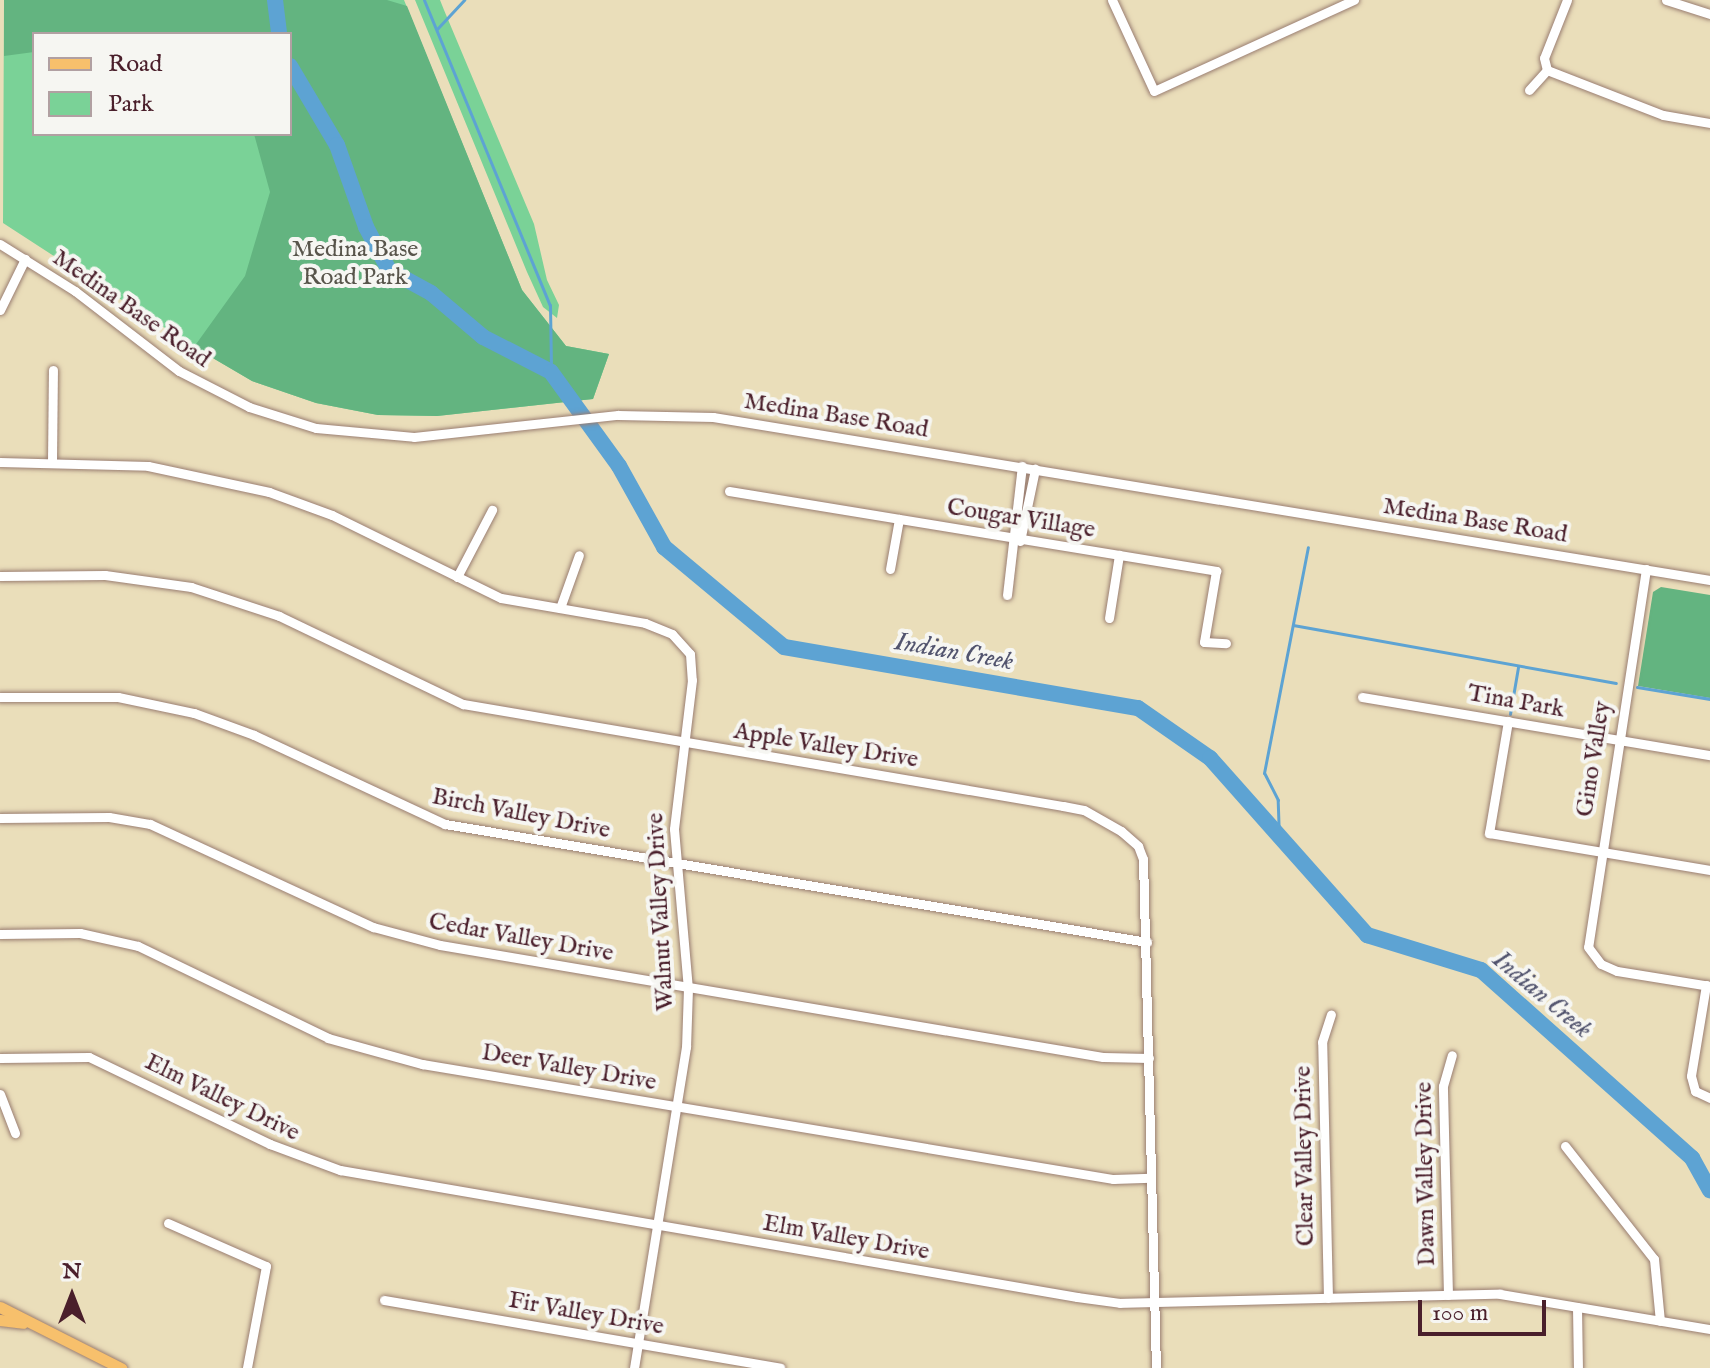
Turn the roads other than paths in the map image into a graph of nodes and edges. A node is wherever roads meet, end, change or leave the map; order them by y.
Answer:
1 (1112, 0) edge
2 (1354, 0) edge
3 (1567, 0) edge
4 (1666, 0) edge
5 (1710, 14) edge
6 (1547, 70) junction
7 (1529, 90) dead end
8 (1710, 123) edge
9 (0, 244) edge
10 (25, 259) junction
11 (0, 310) edge
12 (53, 370) dead end
13 (0, 462) edge
14 (52, 462) junction
15 (1022, 466) junction
16 (1035, 469) junction
17 (729, 491) dead end
18 (492, 510) dead end
19 (899, 519) junction
20 (1015, 541) junction
21 (579, 555) dead end
22 (1119, 555) junction
23 (890, 569) dead end
24 (1646, 569) junction
25 (0, 576) edge
26 (457, 577) junction
27 (1710, 580) edge
28 (1007, 595) dead end
29 (560, 608) junction
30 (1109, 618) dead end
31 (1226, 643) dead end
32 (0, 697) edge
33 (1362, 697) dead end
34 (1508, 721) junction
35 (1618, 740) junction
36 (683, 742) junction
37 (1710, 755) edge
38 (0, 818) edge
39 (1600, 852) junction
40 (674, 863) junction
41 (1710, 870) edge
42 (0, 934) edge
43 (1147, 942) junction
44 (1708, 986) edge
45 (688, 988) junction
46 (1331, 1014) dead end
47 (1452, 1055) dead end
48 (0, 1058) edge
49 (1149, 1058) junction
50 (0, 1094) edge
51 (1710, 1098) edge
52 (678, 1108) junction
53 (15, 1133) dead end
54 (1565, 1146) dead end
55 (1151, 1178) junction
56 (168, 1223) dead end
57 (659, 1227) junction
58 (1448, 1295) junction
59 (1328, 1298) junction
60 (384, 1300) dead end
61 (1154, 1302) junction
62 (0, 1307) edge
63 (1577, 1307) junction
64 (0, 1320) edge
65 (1660, 1321) junction
66 (30, 1324) junction
67 (1710, 1329) edge
68 (639, 1343) junction
69 (121, 1368) edge
70 (247, 1368) edge
71 (634, 1368) edge
72 (780, 1368) edge
73 (1156, 1368) edge
74 (1578, 1368) edge

1 - 2 street
3 - 6 street
4 - 5 street
6 - 7 street
6 - 8 street
9 - 10 street, Medina Base Road
10 - 11 street
10 - 15 street, Medina Base Road
12 - 14 street
13 - 14 street, Walnut Valley Drive
14 - 26 street, Walnut Valley Drive
15 - 16 street, Medina Base Road
15 - 20 street
16 - 20 street
16 - 24 street, Medina Base Road
17 - 19 street, Cougar Village
18 - 26 street
19 - 20 street, Cougar Village
19 - 23 street
20 - 22 street, Cougar Village
20 - 28 street
21 - 29 street
22 - 30 street
22 - 31 street, Cougar Village
24 - 27 street, Medina Base Road
24 - 35 street, Gino Valley
25 - 36 street, Apple Valley Drive
26 - 29 street, Walnut Valley Drive
29 - 36 street, Walnut Valley Drive
32 - 40 street, Birch Valley Drive
33 - 34 street, Tina Park
34 - 35 street, Tina Park
34 - 39 street
35 - 37 street, Tina Park
35 - 39 street, Gino Valley
36 - 40 street, Walnut Valley Drive
36 - 43 street, Apple Valley Drive
38 - 45 street, Cedar Valley Drive
39 - 41 street
39 - 44 street, Gino Valley
40 - 43 street, Birch Valley Drive
40 - 45 street, Walnut Valley Drive
42 - 52 street, Deer Valley Drive
43 - 49 street, Apple Valley Drive
44 - 51 street
45 - 49 street, Cedar Valley Drive
45 - 52 street, Walnut Valley Drive
46 - 59 street, Clear Valley Drive
47 - 58 street, Dawn Valley Drive
48 - 57 street, Elm Valley Drive
49 - 55 street, Apple Valley Drive
50 - 53 street
52 - 55 street, Deer Valley Drive
52 - 57 street, Walnut Valley Drive
54 - 65 street
55 - 61 street, Apple Valley Drive
56 - 70 street
57 - 61 street, Elm Valley Drive
57 - 68 street, Walnut Valley Drive
58 - 59 street, Elm Valley Drive
58 - 63 street, Elm Valley Drive
59 - 61 street, Elm Valley Drive
60 - 68 street, Fir Valley Drive
61 - 73 street, Apple Valley Drive
62 - 66 main road
63 - 65 street, Elm Valley Drive
63 - 74 street
64 - 66 main road
65 - 67 street, Elm Valley Drive
66 - 69 main road
68 - 71 street, Walnut Valley Drive
68 - 72 street, Fir Valley Drive

